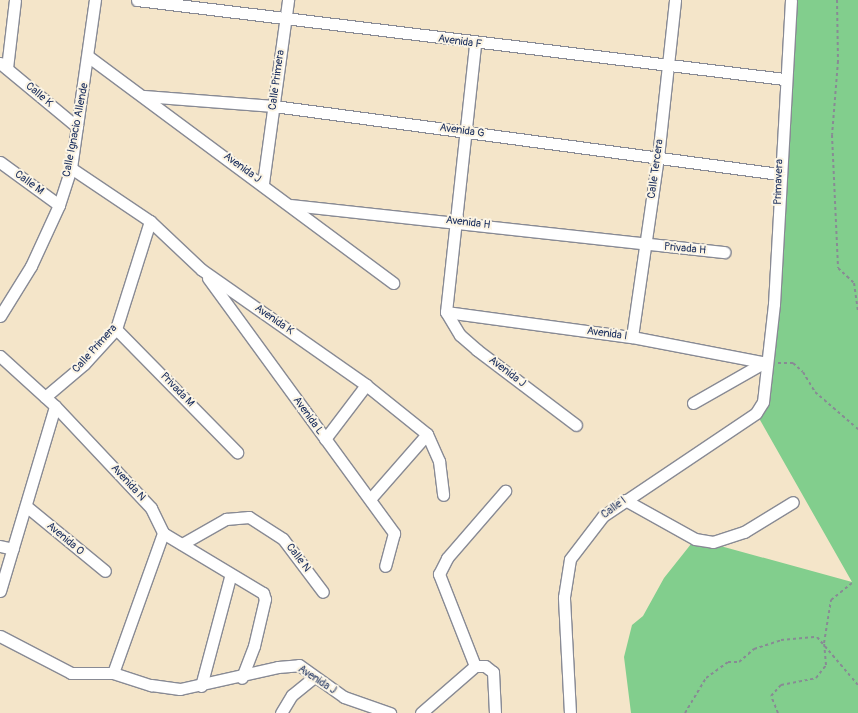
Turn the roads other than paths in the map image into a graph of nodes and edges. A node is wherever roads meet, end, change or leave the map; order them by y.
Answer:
1 (15, 0) edge
2 (95, 0) edge
3 (137, 0) edge
4 (288, 0) edge
5 (676, 0) edge
6 (791, 0) edge
7 (286, 16) junction
8 (475, 44) junction
9 (89, 57) junction
10 (4, 66) edge
11 (668, 66) junction
12 (784, 80) junction
13 (144, 96) junction
14 (274, 106) junction
15 (77, 126) junction
16 (467, 132) junction
17 (658, 157) junction
18 (0, 162) edge
19 (70, 168) junction
20 (779, 174) junction
21 (263, 183) junction
22 (59, 205) junction
23 (291, 206) junction
24 (150, 221) junction
25 (456, 221) junction
26 (645, 245) junction
27 (724, 252) dead end
28 (202, 270) junction
29 (393, 283) dead end
30 (446, 312) junction
31 (0, 316) edge
32 (116, 329) junction
33 (632, 337) junction
34 (0, 356) edge
35 (765, 363) junction
36 (366, 385) junction
37 (46, 397) junction
38 (693, 403) dead end
39 (55, 406) junction
40 (576, 425) dead end
41 (427, 434) junction
42 (325, 439) junction
43 (237, 452) dead end
44 (505, 490) dead end
45 (443, 495) dead end
46 (371, 498) junction
47 (625, 500) junction
48 (793, 502) dead end
49 (26, 506) junction
50 (163, 533) junction
51 (182, 544) junction
52 (0, 546) edge
53 (13, 549) junction
54 (385, 566) dead end
55 (104, 571) dead end
56 (230, 576) junction
57 (0, 591) edge
58 (323, 592) dead end
59 (0, 636) edge
60 (475, 666) junction
61 (113, 673) junction
62 (242, 678) junction
63 (313, 678) junction
64 (201, 686) junction
65 (361, 710) edge
66 (281, 713) edge
67 (390, 713) edge
68 (421, 713) edge
69 (495, 713) edge
70 (570, 713) edge

1 - 10 street
2 - 9 street, Calle Ignacio Allende
3 - 7 street, Avenida F
4 - 7 street, Calle Primera
5 - 11 street, Calle Tercera
6 - 12 street, Primavera
7 - 8 street, Avenida F
7 - 14 street, Calle Primera
8 - 11 street, Avenida F
8 - 16 street
9 - 13 street, Avenida J
9 - 15 street, Calle Ignacio Allende
10 - 15 street, Calle K
11 - 12 street, Avenida F
11 - 17 street, Calle Tercera
12 - 20 street, Primavera
13 - 14 street, Avenida G
13 - 21 street, Avenida J
14 - 16 street, Avenida G
14 - 21 street, Calle Primera
15 - 19 street, Calle Ignacio Allende
16 - 17 street, Avenida G
16 - 25 street
17 - 20 street, Avenida G
17 - 26 street, Calle Tercera
18 - 22 street, Calle M
19 - 22 street, Calle Ignacio Allende
19 - 24 street, Avenida K
20 - 35 street, Primavera
21 - 23 street, Avenida J
22 - 31 street, Calle Ignacio Allende
23 - 25 street, Avenida H
23 - 29 street, Avenida J
24 - 28 street, Avenida K
24 - 32 street, Calle Primera
25 - 26 street, Avenida H
25 - 30 street
26 - 27 street, Privada H
26 - 33 street, Calle Tercera
28 - 36 street, Avenida K
28 - 42 street, Avenida L
30 - 33 street, Avenida I
30 - 40 street, Avenida J
32 - 37 street, Calle Primera
32 - 43 street, Privada M
33 - 35 street, Avenida I
34 - 37 street, Avenida N
35 - 38 street
35 - 47 street, Calle I
36 - 41 street, Avenida K
36 - 42 street
37 - 39 street, Avenida N
39 - 49 street
39 - 50 street, Avenida N
41 - 45 street, Avenida K
41 - 46 street
42 - 46 street, Avenida L
44 - 60 street
46 - 54 street, Avenida L
47 - 48 street
47 - 70 street, Calle I
49 - 53 street
49 - 55 street, Avenida O
50 - 51 street
50 - 61 street
51 - 56 street
51 - 58 street, Calle N
52 - 53 street
53 - 57 street
56 - 62 street
56 - 64 street
59 - 61 street
60 - 68 street
60 - 69 street
61 - 64 street
62 - 63 street, Avenida J
62 - 64 street
63 - 65 street, Avenida J
63 - 66 street
65 - 67 street, Avenida J

